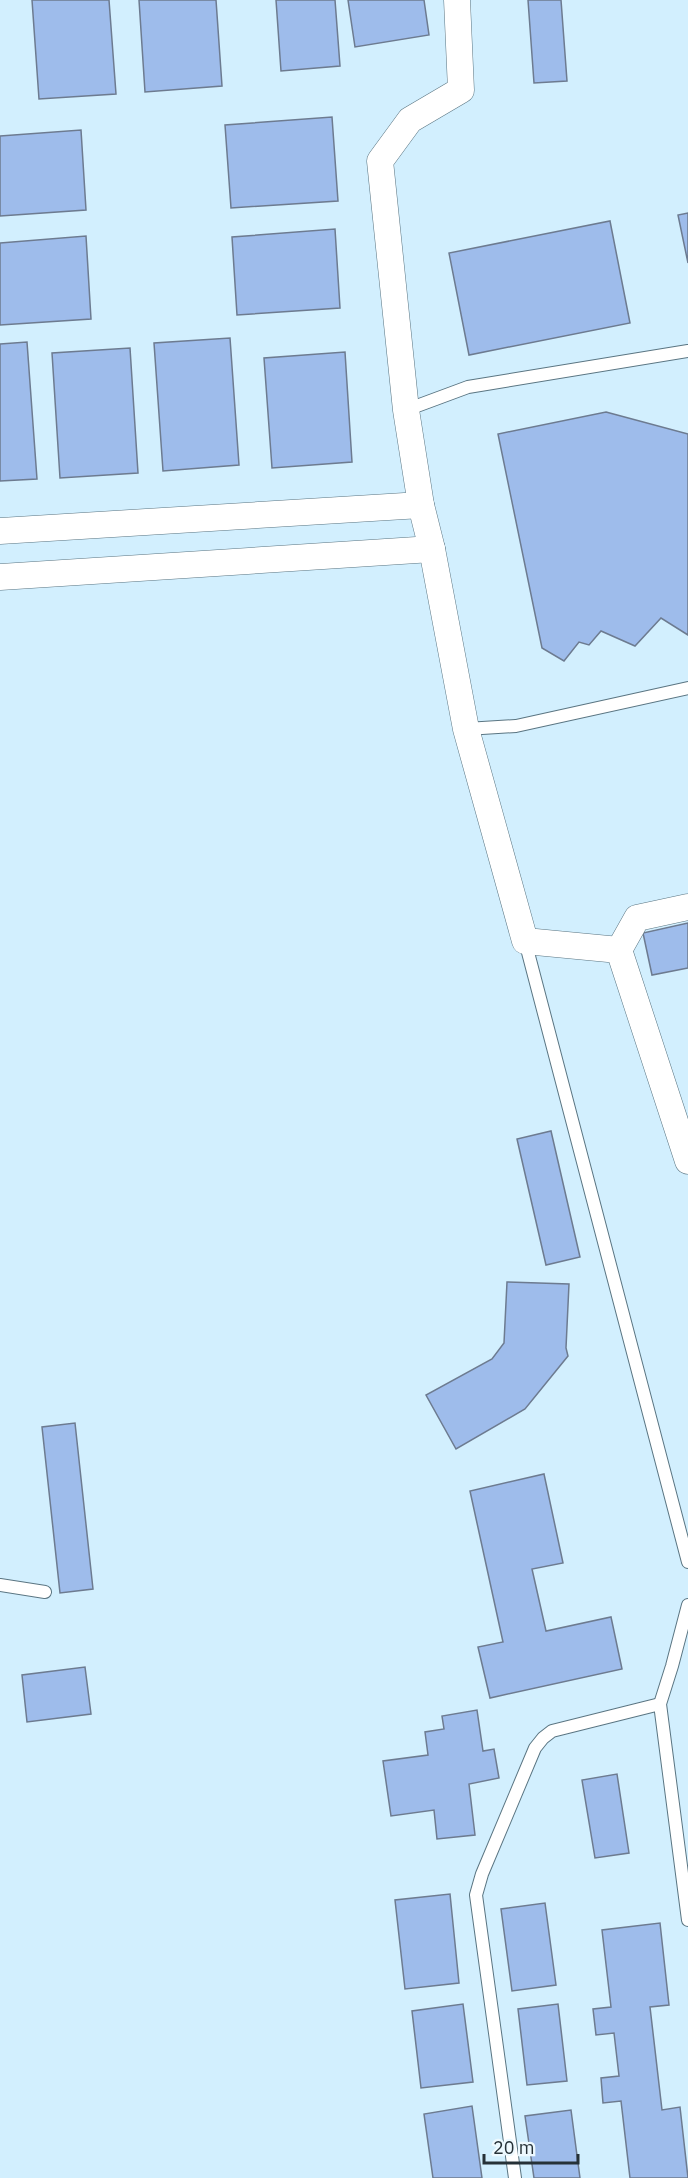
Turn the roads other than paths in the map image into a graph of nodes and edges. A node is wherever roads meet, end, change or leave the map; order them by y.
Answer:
1 (457, 0) edge
2 (688, 351) edge
3 (406, 410) junction
4 (421, 505) junction
5 (0, 531) edge
6 (432, 549) junction
7 (0, 577) edge
8 (688, 688) edge
9 (466, 729) junction
10 (688, 907) edge
11 (525, 941) junction
12 (619, 950) junction
13 (687, 1152) edge
14 (688, 1562) edge
15 (0, 1585) edge
16 (45, 1592) dead end
17 (688, 1605) edge
18 (660, 1704) junction
19 (688, 1920) edge
20 (515, 2178) edge

1 - 3 street
2 - 3 lane
3 - 4 street
4 - 5 street
4 - 6 street
6 - 7 street
6 - 9 street
8 - 9 lane
9 - 11 street
10 - 12 street
11 - 12 street
11 - 14 lane
12 - 13 street
15 - 16 lane
17 - 18 lane
18 - 19 lane
18 - 20 lane

